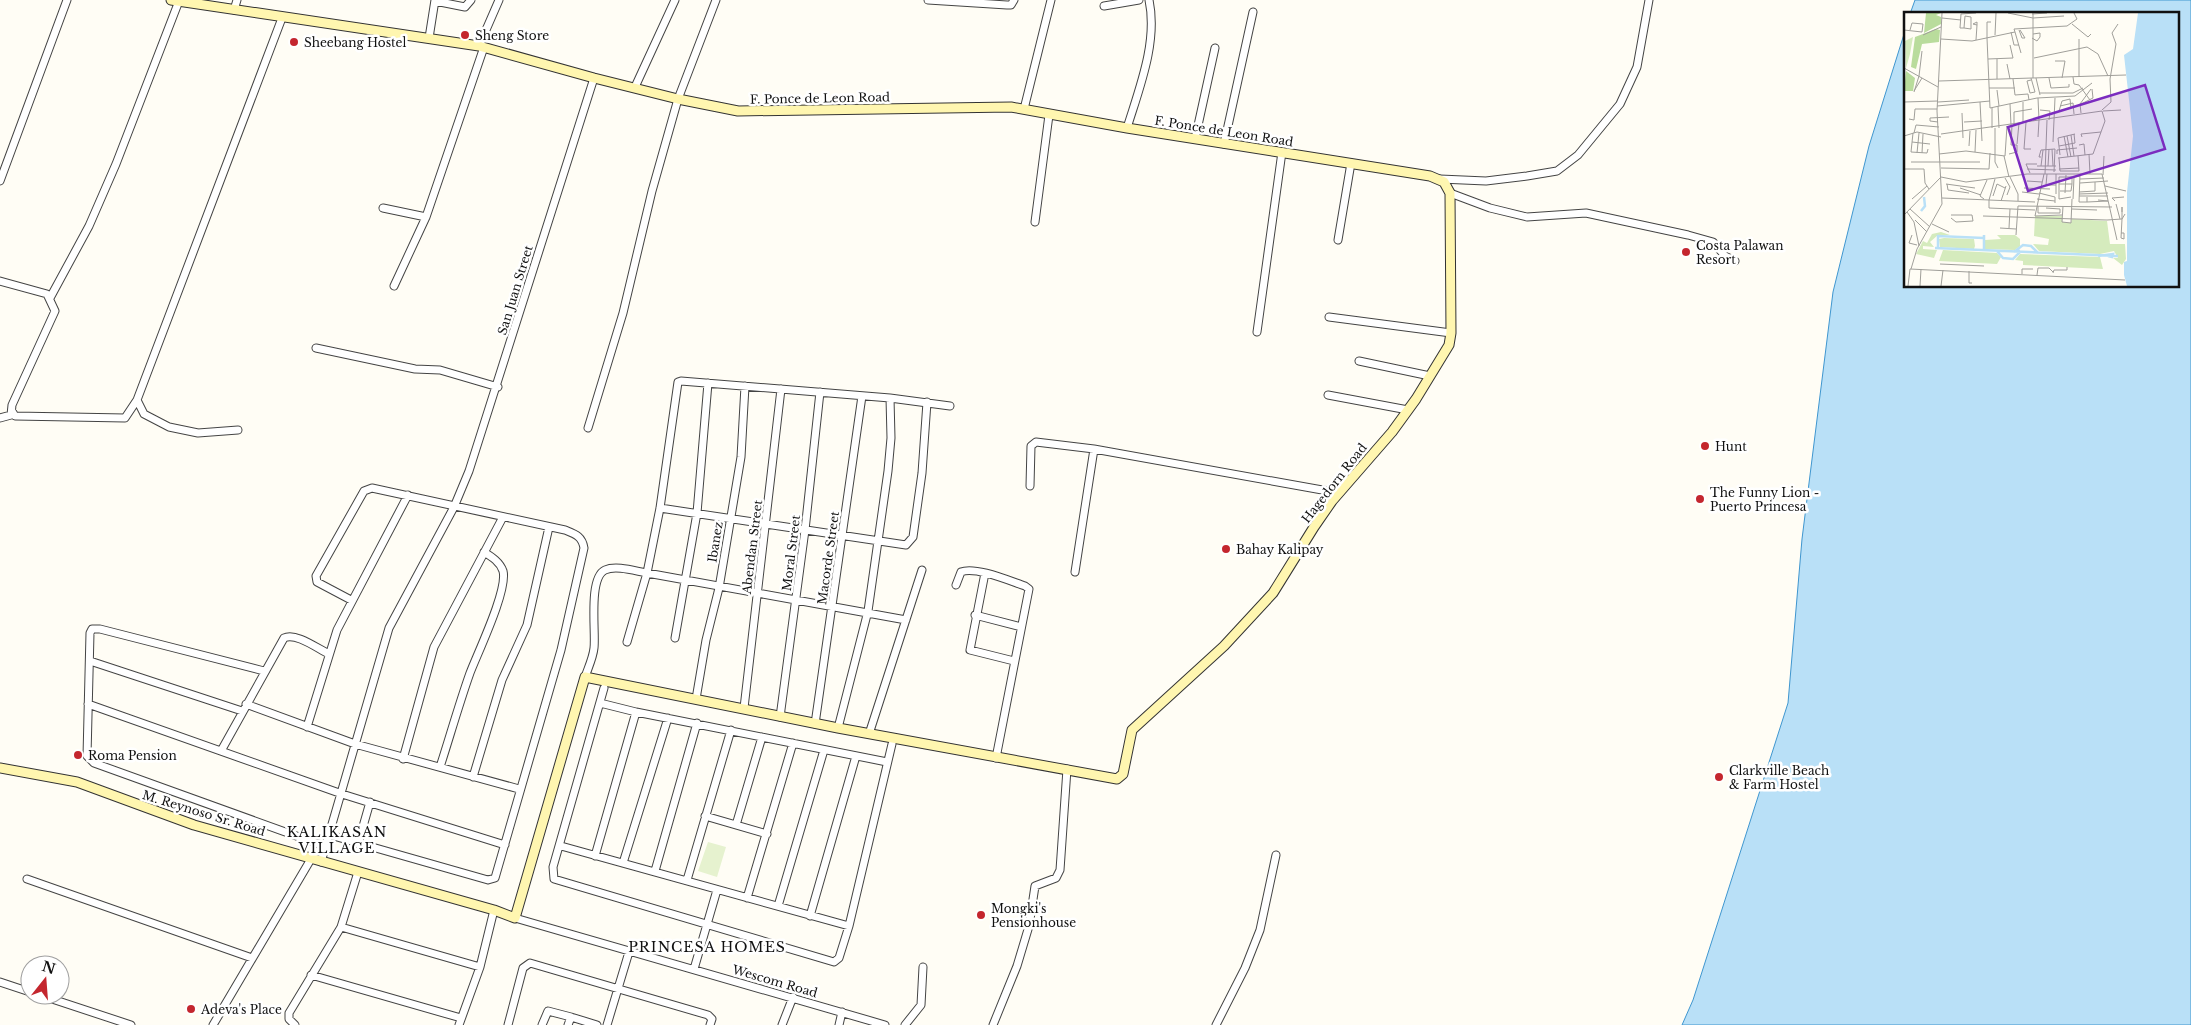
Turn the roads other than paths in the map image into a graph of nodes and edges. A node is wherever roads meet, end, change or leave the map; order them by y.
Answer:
1 (67, 0) edge
2 (237, 0) edge
3 (471, 0) edge
4 (499, 0) edge
5 (674, 0) edge
6 (716, 0) edge
7 (928, 0) edge
8 (935, 0) edge
9 (1014, 0) edge
10 (1051, 0) edge
11 (1139, 0) edge
12 (1150, 0) edge
13 (1649, 0) edge
14 (175, 1) edge
15 (435, 1) edge
16 (1104, 6) dead end
17 (234, 10) junction
18 (1253, 12) dead end
19 (282, 18) junction
20 (429, 38) junction
21 (482, 46) junction
22 (1215, 48) dead end
23 (594, 78) junction
24 (634, 87) junction
25 (678, 99) junction
26 (1024, 109) junction
27 (1049, 115) junction
28 (1128, 128) junction
29 (1195, 139) junction
30 (1224, 144) junction
31 (1282, 152) junction
32 (1351, 163) junction
33 (1442, 180) junction
34 (0, 181) edge
35 (1450, 193) junction
36 (383, 208) dead end
37 (426, 217) junction
38 (1035, 222) dead end
39 (1338, 240) dead end
40 (1734, 261) dead end
41 (0, 281) edge
42 (394, 286) dead end
43 (50, 298) junction
44 (1329, 317) dead end
45 (1257, 332) dead end
46 (1451, 333) junction
47 (316, 348) dead end
48 (1359, 361) dead end
49 (1430, 376) junction
50 (708, 383) junction
51 (745, 386) junction
52 (498, 387) junction
53 (781, 389) junction
54 (820, 392) junction
55 (1328, 395) dead end
56 (862, 396) junction
57 (890, 398) junction
58 (137, 400) junction
59 (927, 402) junction
60 (950, 406) dead end
61 (1408, 410) junction
62 (12, 411) junction
63 (0, 418) edge
64 (588, 428) dead end
65 (238, 430) dead end
66 (1094, 449) junction
67 (1030, 486) dead end
68 (1339, 493) junction
69 (408, 495) junction
70 (454, 507) junction
71 (660, 508) junction
72 (696, 513) junction
73 (503, 517) junction
74 (730, 519) junction
75 (766, 524) junction
76 (549, 527) junction
77 (805, 530) junction
78 (842, 535) junction
79 (877, 540) junction
80 (484, 552) junction
81 (922, 570) dead end
82 (1075, 572) dead end
83 (647, 573) junction
84 (985, 573) junction
85 (684, 581) junction
86 (956, 585) dead end
87 (720, 588) junction
88 (758, 594) junction
89 (796, 598) junction
90 (351, 600) junction
91 (833, 605) junction
92 (868, 611) junction
93 (975, 615) junction
94 (906, 620) junction
95 (1021, 627) junction
96 (675, 638) dead end
97 (627, 642) dead end
98 (329, 654) junction
99 (1014, 661) junction
100 (90, 662) junction
101 (264, 671) junction
102 (585, 677) junction
103 (604, 688) dead end
104 (696, 699) junction
105 (600, 703) junction
106 (88, 704) junction
107 (244, 708) junction
108 (744, 708) junction
109 (636, 712) junction
110 (780, 717) junction
111 (668, 718) junction
112 (697, 723) junction
113 (815, 724) junction
114 (307, 728) junction
115 (838, 728) junction
116 (731, 730) junction
117 (869, 734) junction
118 (762, 736) junction
119 (793, 743) junction
120 (355, 744) junction
121 (892, 744) dead end
122 (824, 750) junction
123 (220, 751) junction
124 (856, 756) junction
125 (996, 758) junction
126 (403, 759) junction
127 (887, 762) junction
128 (440, 767) junction
129 (0, 768) edge
130 (1066, 769) junction
131 (473, 777) junction
132 (519, 789) junction
133 (342, 794) junction
134 (370, 802) junction
135 (705, 816) junction
136 (736, 825) junction
137 (767, 834) junction
138 (330, 835) junction
139 (358, 844) junction
140 (505, 845) junction
141 (561, 846) junction
142 (327, 847) junction
143 (1276, 855) dead end
144 (595, 856) junction
145 (311, 859) junction
146 (321, 862) junction
147 (623, 863) junction
148 (655, 871) junction
149 (358, 872) junction
150 (27, 879) dead end
151 (687, 880) junction
152 (717, 890) junction
153 (747, 898) junction
154 (778, 906) junction
155 (494, 910) junction
156 (810, 916) junction
157 (514, 918) junction
158 (706, 925) junction
159 (849, 926) junction
160 (340, 927) junction
161 (629, 952) junction
162 (252, 958) junction
163 (480, 967) junction
164 (923, 968) dead end
165 (694, 969) junction
166 (311, 975) junction
167 (0, 982) edge
168 (619, 988) junction
169 (20, 989) edge
170 (793, 997) junction
171 (70, 1005) edge
172 (842, 1012) junction
173 (570, 1017) junction
174 (460, 1022) edge
175 (131, 1025) edge
176 (213, 1025) edge
177 (295, 1025) edge
178 (508, 1025) edge
179 (542, 1025) edge
180 (568, 1025) edge
181 (597, 1025) edge
182 (607, 1025) edge
183 (710, 1025) edge
184 (782, 1025) edge
185 (839, 1025) edge
186 (885, 1025) edge
187 (905, 1025) edge
188 (993, 1025) edge
189 (1216, 1025) edge

1 - 34 street
2 - 17 street
3 - 15 street
4 - 21 street
5 - 24 street
6 - 25 street
7 - 8 street
8 - 9 street
10 - 26 street
11 - 16 street
12 - 28 street
13 - 33 street
14 - 17 street, F. Ponce de Leon Road
14 - 43 street
15 - 20 street
17 - 19 street, F. Ponce de Leon Road
18 - 30 street
19 - 20 street, F. Ponce de Leon Road
19 - 58 street
20 - 21 street, F. Ponce de Leon Road
21 - 23 street, F. Ponce de Leon Road
21 - 37 street
22 - 29 street
23 - 24 street, F. Ponce de Leon Road
23 - 52 street, San Juan Street
24 - 25 street, F. Ponce de Leon Road
25 - 26 street, F. Ponce de Leon Road
25 - 64 street
26 - 27 street, F. Ponce de Leon Road
27 - 28 street, F. Ponce de Leon Road
27 - 38 street
28 - 29 street, F. Ponce de Leon Road
29 - 30 street, F. Ponce de Leon Road
30 - 31 street, F. Ponce de Leon Road
31 - 32 street, F. Ponce de Leon Road
31 - 45 street
32 - 33 street, F. Ponce de Leon Road
32 - 39 street
33 - 35 street, Hagedorn Road
35 - 40 street
35 - 46 street, Hagedorn Road
36 - 37 street
37 - 42 street
41 - 43 street
43 - 62 street
44 - 46 street
46 - 49 street, Hagedorn Road
47 - 52 street
48 - 49 street
49 - 61 street, Hagedorn Road
50 - 51 street
50 - 71 street
50 - 72 street
51 - 53 street
51 - 74 street, Ibanez
52 - 70 street, San Juan Street
53 - 54 street
53 - 75 street, Abendan Street
54 - 56 street
54 - 77 street, Moral Street
55 - 61 street
56 - 57 street
56 - 78 street, Macorde Street
57 - 59 street
57 - 79 street
58 - 62 street
58 - 65 street
59 - 60 street
59 - 79 street
61 - 68 street, Hagedorn Road
62 - 63 street
66 - 67 street
66 - 68 street
66 - 82 street
68 - 130 street, Hagedorn Road
69 - 70 street
69 - 90 street
69 - 90 street
70 - 73 street
70 - 120 street, San Juan Street
71 - 72 street
71 - 83 street
72 - 74 street
72 - 85 street
73 - 76 street
73 - 80 street
74 - 75 street
74 - 87 street, Ibanez
75 - 77 street
75 - 88 street, Abendan Street
76 - 131 street
76 - 132 street
77 - 78 street
77 - 89 street, Moral Street
78 - 79 street
78 - 91 street, Macorde Street
79 - 92 street
80 - 126 street
80 - 128 street
81 - 94 street
83 - 85 street
83 - 97 street
83 - 102 street
84 - 86 street
84 - 93 street
84 - 95 street
85 - 87 street
85 - 96 street
87 - 88 street
87 - 104 street, Ibanez
88 - 89 street
88 - 108 street, Abendan Street
89 - 91 street
89 - 110 street, Moral Street
90 - 98 street
91 - 92 street
91 - 113 street, Macorde Street
92 - 94 street
92 - 115 street
93 - 95 street
93 - 99 street
94 - 117 street
95 - 99 street
98 - 101 street
98 - 114 street
99 - 125 street
100 - 101 street
100 - 106 street
100 - 107 street
101 - 107 street
102 - 104 street
102 - 157 street
103 - 105 street
104 - 108 street
105 - 109 street
105 - 141 street
106 - 123 street
106 - 142 street
107 - 114 street
107 - 123 street
108 - 110 street
109 - 111 street
109 - 144 street
110 - 113 street
111 - 112 street
111 - 147 street
112 - 116 street
112 - 148 street
113 - 115 street
114 - 120 street
115 - 117 street
116 - 118 street
116 - 135 street
117 - 125 street
118 - 119 street
118 - 136 street
119 - 122 street
119 - 137 street
120 - 126 street
120 - 133 street, San Juan Street
121 - 127 street
122 - 124 street
122 - 154 street
123 - 133 street
124 - 127 street
124 - 156 street
125 - 130 street
126 - 128 street
127 - 159 street
128 - 131 street
129 - 145 street, M. Reynoso Sr. Road
130 - 188 street
131 - 132 street
132 - 140 street
133 - 134 street
133 - 138 street, San Juan Street
134 - 139 street
134 - 140 street
135 - 136 street
135 - 151 street
136 - 137 street
137 - 153 street
138 - 139 street
138 - 142 street, San Juan Street
139 - 140 street
141 - 144 street
141 - 158 street
142 - 146 street, San Juan Street
143 - 189 street
144 - 147 street
145 - 146 street, M. Reynoso Sr. Road
145 - 162 street
146 - 149 street, M. Reynoso Sr. Road
147 - 148 street
148 - 151 street
149 - 155 street, M. Reynoso Sr. Road
149 - 160 street
150 - 162 street
151 - 152 street
152 - 153 street
152 - 158 street
153 - 154 street
154 - 156 street
155 - 157 street, M. Reynoso Sr. Road
155 - 163 street
156 - 159 street
157 - 161 street, Wescom Road
158 - 159 street
158 - 165 street
160 - 163 street
160 - 166 street
161 - 165 street, Wescom Road
161 - 168 street
162 - 176 street
163 - 174 street
164 - 187 street
165 - 170 street, Wescom Road
166 - 174 street
166 - 177 street
167 - 169 street
168 - 178 street
168 - 182 street
168 - 183 street
170 - 172 street, Wescom Road
170 - 184 street
171 - 175 street
172 - 185 street
172 - 186 street, Wescom Road
173 - 179 street
173 - 180 street
173 - 181 street

